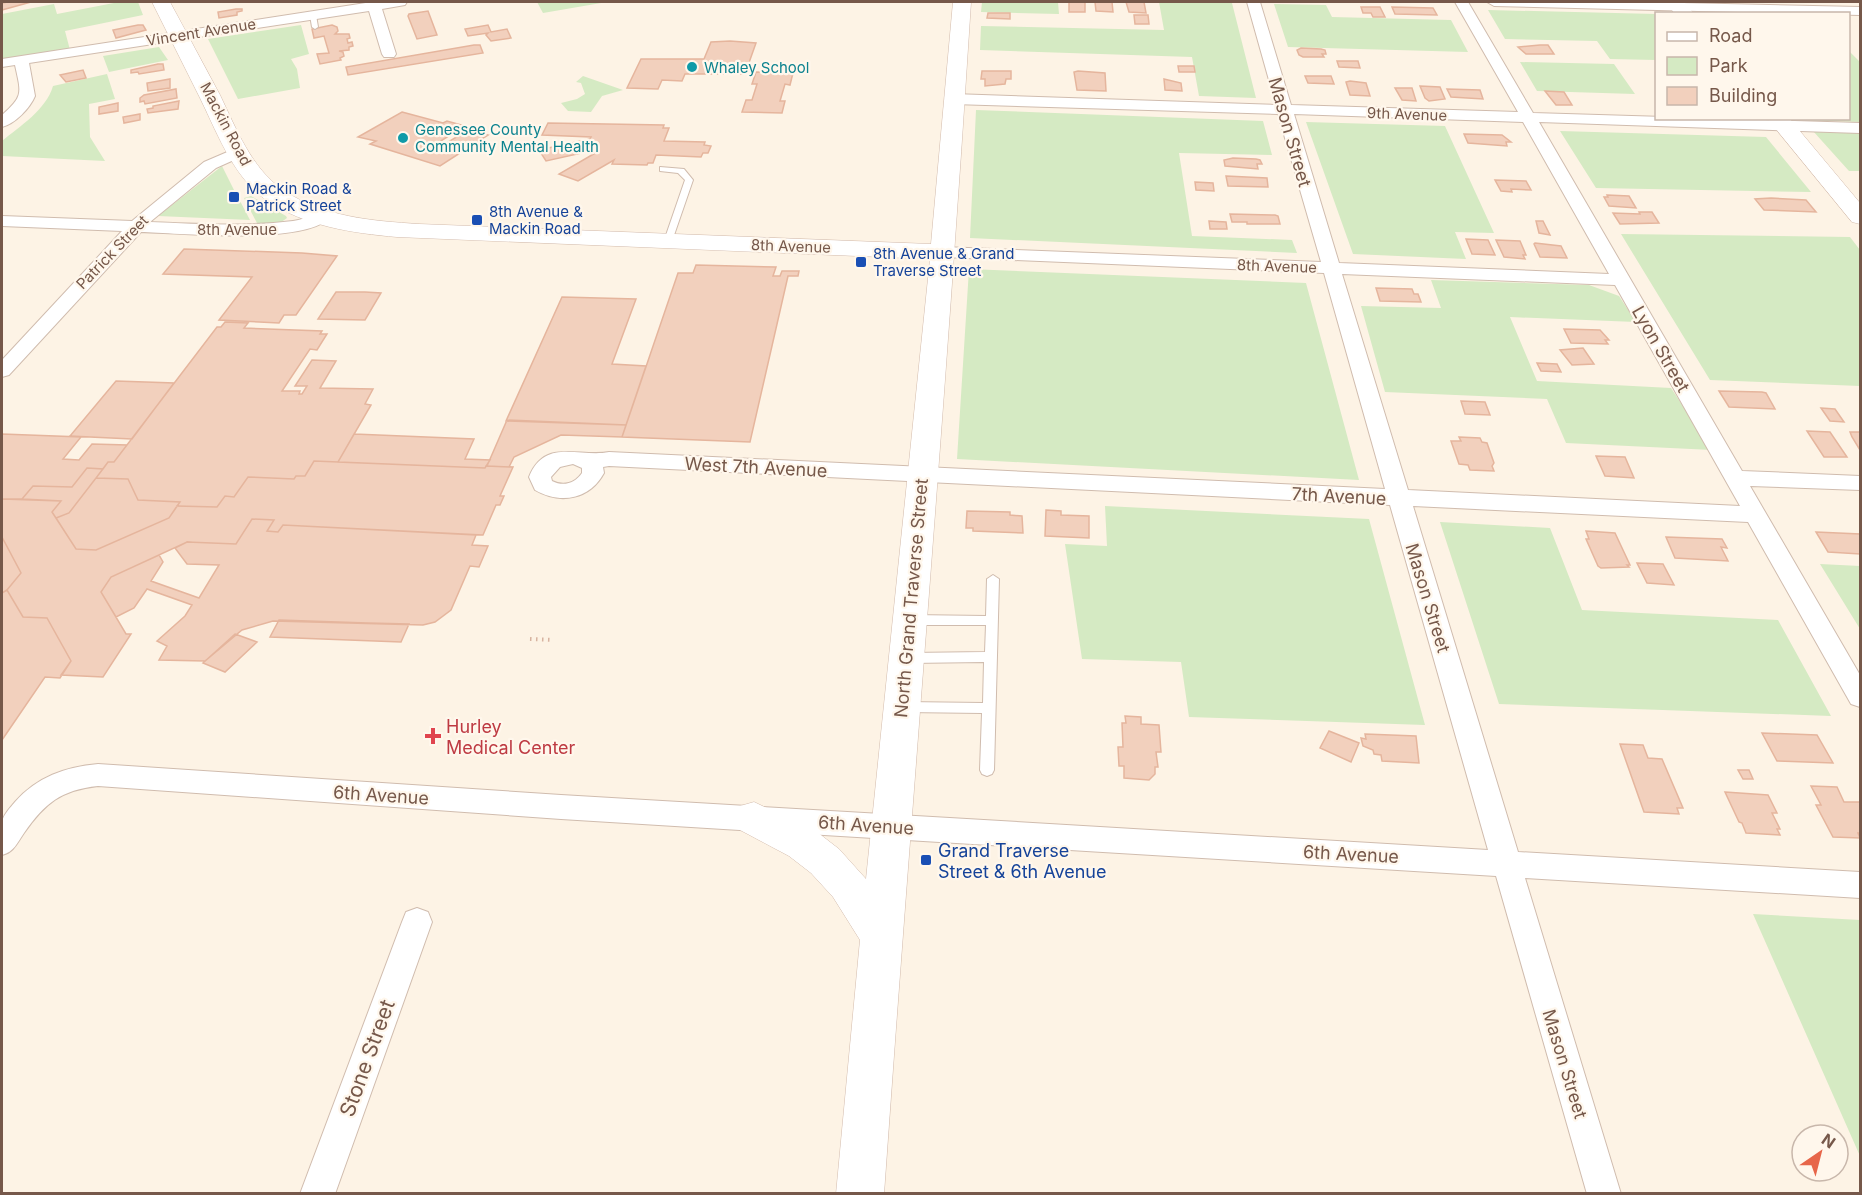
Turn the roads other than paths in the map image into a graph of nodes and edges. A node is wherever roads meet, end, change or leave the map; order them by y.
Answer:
1 (161, 2) edge
2 (400, 2) edge
3 (962, 2) edge
4 (1252, 2) edge
5 (1462, 2) edge
6 (1494, 2) edge
7 (374, 5) junction
8 (1679, 7) edge
9 (1860, 11) edge
10 (179, 36) junction
11 (389, 54) dead end
12 (21, 60) junction
13 (2, 63) edge
14 (953, 99) junction
15 (1283, 110) junction
16 (1527, 118) junction
17 (2, 122) edge
18 (1779, 122) edge
19 (1860, 128) edge
20 (239, 152) junction
21 (663, 170) dead end
22 (322, 216) junction
23 (1860, 217) edge
24 (2, 221) edge
25 (135, 226) junction
26 (668, 241) junction
27 (943, 252) junction
28 (1330, 269) junction
29 (1620, 280) junction
30 (2, 371) edge
31 (590, 463) dead end
32 (922, 475) junction
33 (1736, 478) junction
34 (1860, 483) edge
35 (1398, 499) junction
36 (1756, 515) junction
37 (993, 579) dead end
38 (909, 620) junction
39 (992, 621) junction
40 (989, 657) junction
41 (906, 658) junction
42 (1860, 697) edge
43 (902, 708) junction
44 (988, 708) junction
45 (987, 770) dead end
46 (754, 818) junction
47 (890, 826) junction
48 (2, 843) edge
49 (1506, 864) junction
50 (1860, 885) edge
51 (417, 922) dead end
52 (882, 934) junction
53 (317, 1194) edge
54 (860, 1194) edge
55 (1604, 1194) edge

1 - 10 street, Mackin Road
2 - 7 street, Vincent Avenue
3 - 14 street, North Grand Traverse Street
4 - 15 street, Mason Street
5 - 16 street, Lyon Street
6 - 8 street
7 - 10 street, Vincent Avenue
7 - 11 street
8 - 9 street
10 - 12 street, Vincent Avenue
10 - 20 street, Mackin Road
12 - 13 street, Vincent Avenue
12 - 17 street
14 - 15 street, 9th Avenue
14 - 27 street, North Grand Traverse Street
15 - 16 street, 9th Avenue
15 - 28 street, Mason Street
16 - 18 street, 9th Avenue
16 - 29 street, Lyon Street
18 - 19 street, 9th Avenue
18 - 23 street
20 - 22 street, Mackin Road
20 - 25 street, Patrick Street
21 - 26 lane
22 - 25 street, 8th Avenue
22 - 26 street, 8th Avenue
24 - 25 street, 8th Avenue
25 - 30 street, Patrick Street
26 - 27 street, 8th Avenue
27 - 28 street, 8th Avenue
27 - 32 street, North Grand Traverse Street
28 - 29 street, 8th Avenue
28 - 35 street, Mason Street
29 - 33 street, Lyon Street
31 - 32 street, West 7th Avenue
32 - 35 street, 7th Avenue
32 - 38 street, North Grand Traverse Street
33 - 34 street
33 - 36 street, Lyon Street
35 - 36 street, 7th Avenue
35 - 49 street, Mason Street
36 - 42 street, Lyon Street
37 - 39 lane
38 - 39 lane
38 - 41 street, North Grand Traverse Street
39 - 40 lane
40 - 41 lane
40 - 44 lane
41 - 43 street, North Grand Traverse Street
43 - 44 lane
43 - 47 street, North Grand Traverse Street
44 - 45 lane
46 - 47 street, 6th Avenue
46 - 48 street, 6th Avenue
46 - 52 street
47 - 49 street, 6th Avenue
47 - 52 street, North Grand Traverse Street
49 - 50 street, 6th Avenue
49 - 55 street, Mason Street
51 - 53 street, Stone Street
52 - 54 street, North Grand Traverse Street

